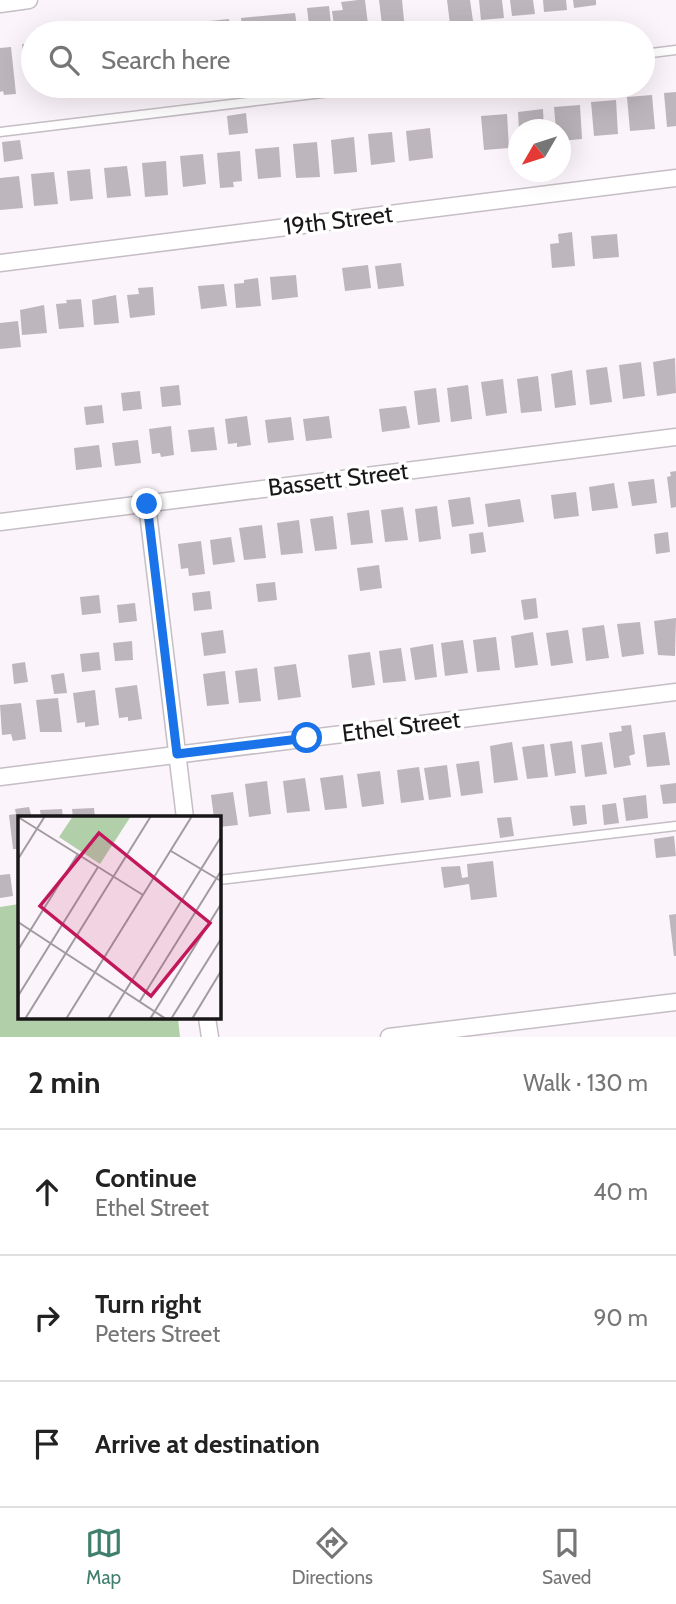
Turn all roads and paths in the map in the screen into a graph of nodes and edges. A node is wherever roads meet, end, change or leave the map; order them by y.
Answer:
1 (29, 0) edge
2 (0, 4) edge
3 (676, 50) edge
4 (655, 53) edge
5 (282, 98) edge
6 (0, 132) edge
7 (676, 178) edge
8 (0, 263) edge
9 (676, 437) edge
10 (147, 504) junction
11 (0, 522) edge
12 (676, 692) edge
13 (177, 754) junction
14 (0, 777) edge
15 (185, 816) edge
16 (676, 825) edge
17 (220, 880) edge
18 (676, 1002) edge
19 (389, 1037) edge

1 - 2 street
3 - 4 lane
5 - 6 lane
7 - 8 street, 19th Street
9 - 10 street, Bassett Street
10 - 11 street, Bassett Street
10 - 13 street
12 - 13 street, Ethel Street
13 - 14 street, Ethel Street
13 - 15 street
16 - 17 lane
18 - 19 street

